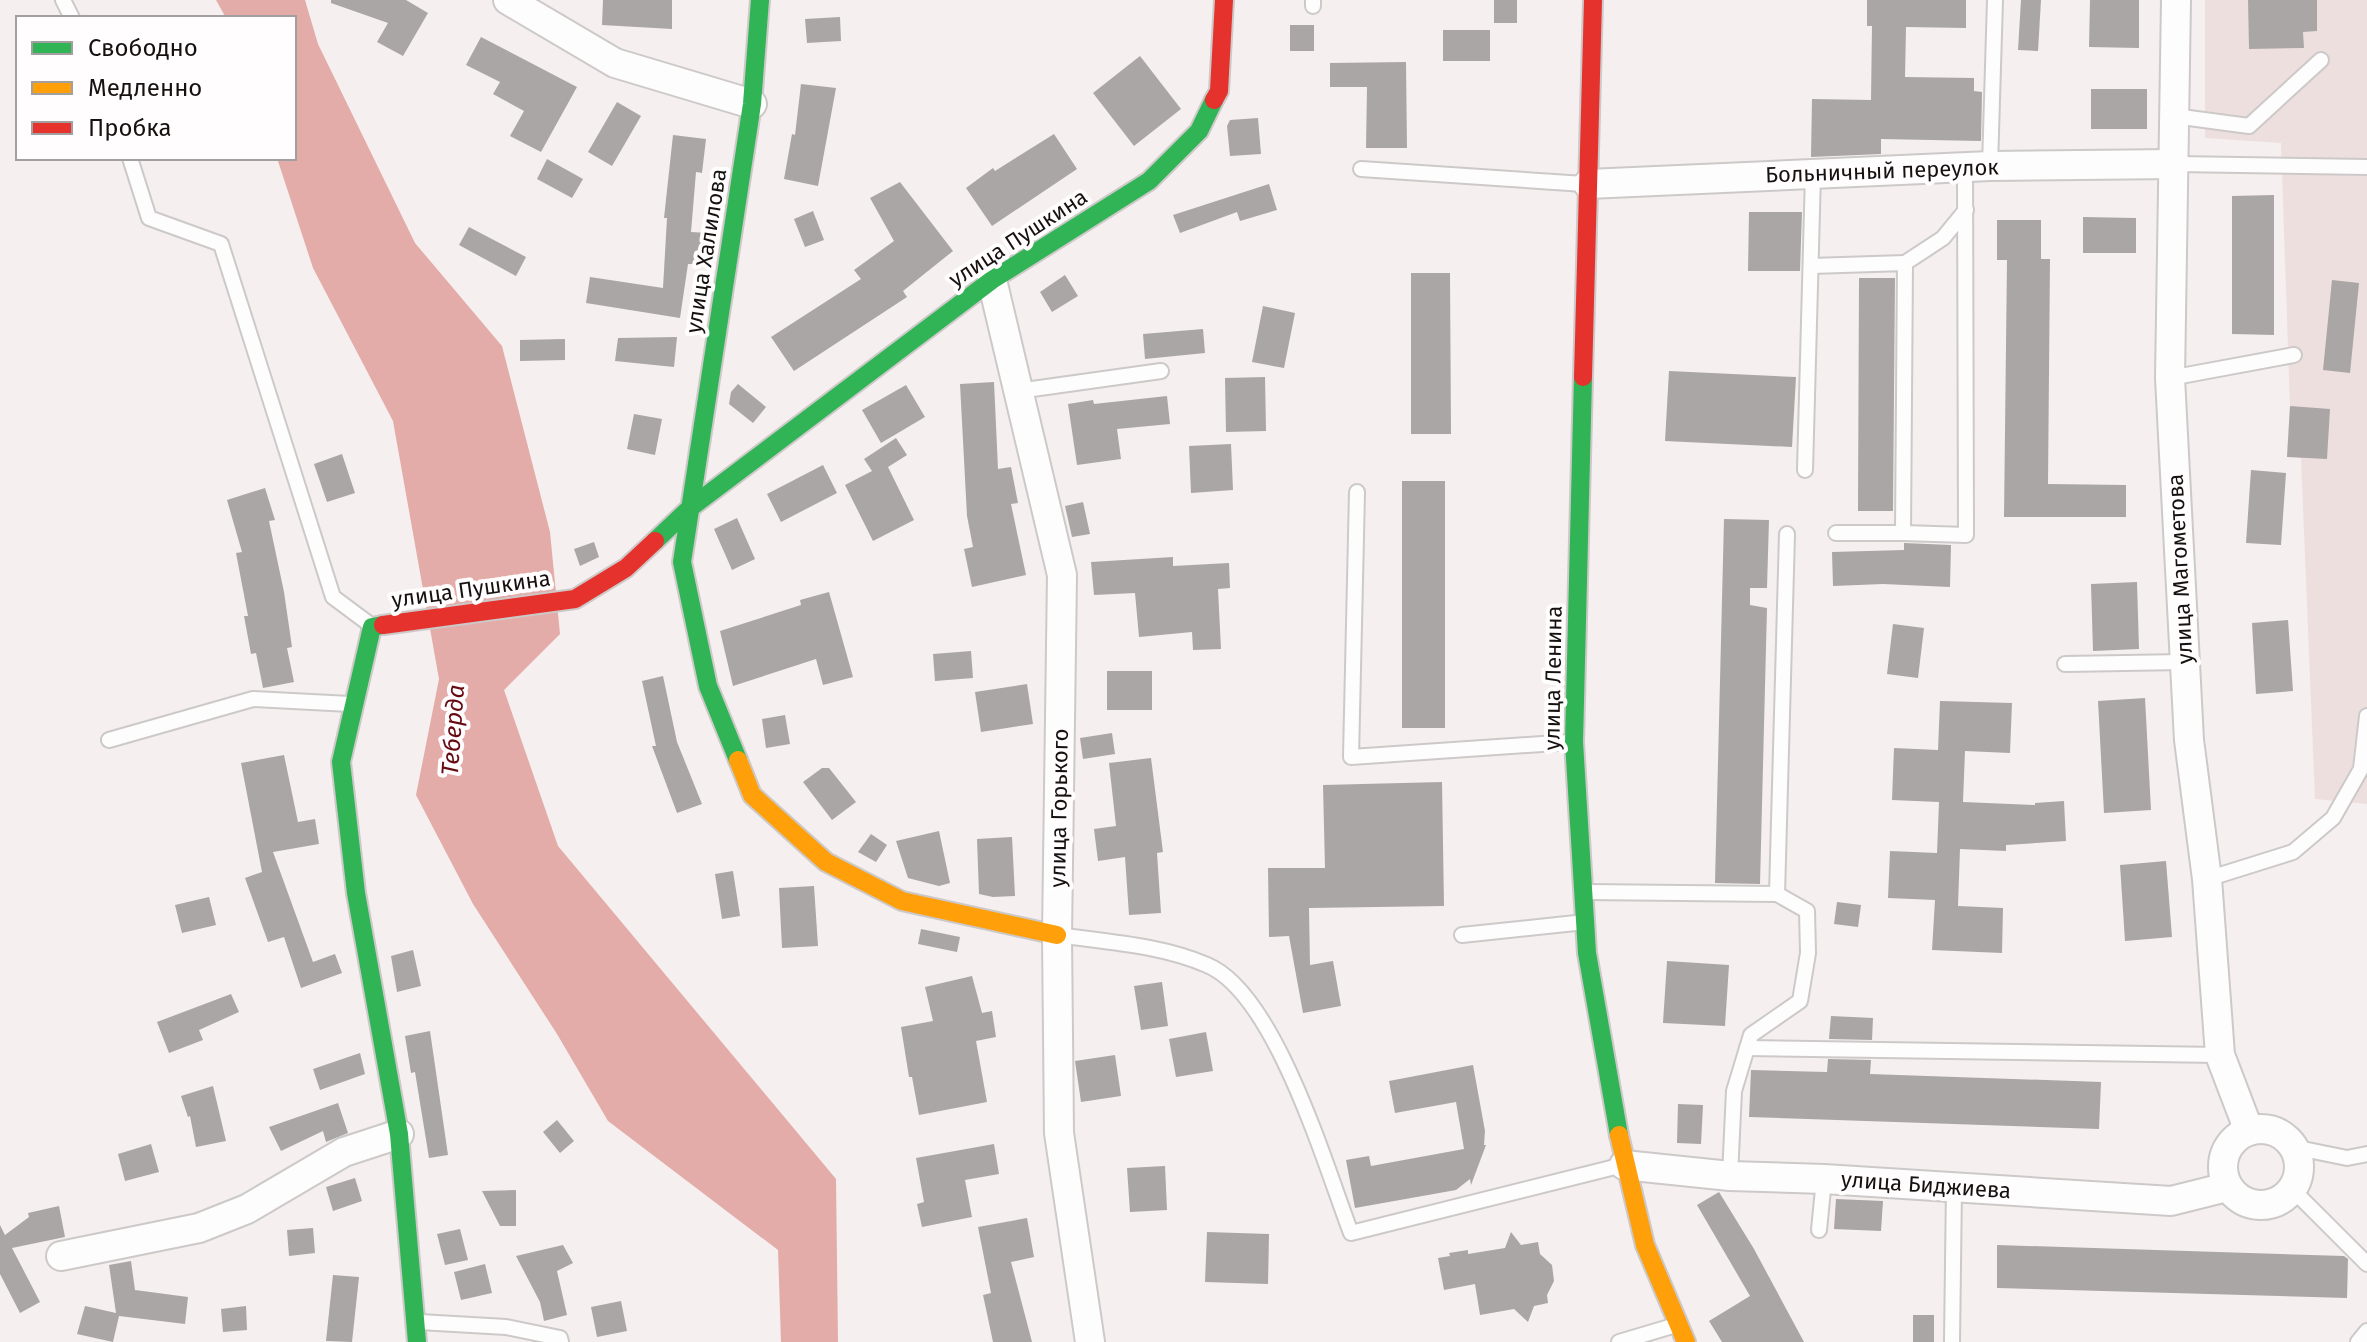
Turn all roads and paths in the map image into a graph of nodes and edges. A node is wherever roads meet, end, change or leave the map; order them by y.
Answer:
1 (508, 0) edge
2 (760, 0) edge
3 (1224, 0) edge
4 (1593, 0) edge
5 (1995, 0) edge
6 (2176, 0) edge
7 (2321, 60) dead end
8 (752, 104) junction
9 (2174, 116) junction
10 (131, 160) edge
11 (2175, 164) junction
12 (1977, 166) junction
13 (2367, 167) edge
14 (1361, 169) dead end
15 (1813, 174) junction
16 (1588, 184) junction
17 (1966, 210) junction
18 (1905, 263) junction
19 (1811, 266) junction
20 (992, 280) junction
21 (2294, 355) dead end
22 (1161, 371) dead end
23 (2170, 378) junction
24 (1018, 391) junction
25 (1805, 470) dead end
26 (1357, 492) dead end
27 (690, 508) junction
28 (1836, 533) dead end
29 (1903, 533) junction
30 (1787, 534) dead end
31 (372, 627) junction
32 (2184, 662) junction
33 (2065, 664) dead end
34 (355, 704) junction
35 (2367, 716) edge
36 (109, 740) dead end
37 (1574, 742) junction
38 (2207, 879) junction
39 (1583, 892) junction
40 (1777, 894) junction
41 (1585, 922) junction
42 (1057, 935) junction
43 (1462, 935) dead end
44 (1747, 1048) junction
45 (2220, 1055) junction
46 (2249, 1131) junction
47 (399, 1134) junction
48 (2293, 1147) junction
49 (2367, 1154) edge
50 (1624, 1165) junction
51 (1730, 1176) junction
52 (1824, 1179) junction
53 (1954, 1187) junction
54 (2227, 1187) junction
55 (2292, 1189) junction
56 (1819, 1230) dead end
57 (61, 1256) dead end
58 (2367, 1264) edge
59 (415, 1322) junction
60 (2367, 1331) edge
61 (1681, 1334) edge
62 (417, 1342) edge
63 (561, 1342) edge
64 (1090, 1342) edge
65 (1619, 1342) edge
66 (1952, 1342) edge
67 (2358, 1342) edge

1 - 8 street
2 - 8 street, улица Халилова
3 - 20 street, улица Пушкина
4 - 16 street, улица Ленина
5 - 12 lane
6 - 9 street, улица Магометова
7 - 9 lane
8 - 27 street, улица Халилова
9 - 11 street, улица Магометова
10 - 31 lane
11 - 12 street, Больничный переулок
11 - 13 lane
11 - 23 street, улица Магометова
12 - 15 street, Больничный переулок
12 - 17 lane
14 - 16 lane
15 - 16 street, Больничный переулок
15 - 19 lane
16 - 37 street, улица Ленина
17 - 18 lane
17 - 29 lane
18 - 19 lane
18 - 29 lane
19 - 25 lane
20 - 24 street, улица Горького
20 - 27 street, улица Пушкина
21 - 23 lane
22 - 24 lane
23 - 32 street, улица Магометова
24 - 42 street, улица Горького
26 - 37 lane
27 - 31 street, улица Пушкина
27 - 42 street, улица Халилова
28 - 29 lane
30 - 40 lane
31 - 34 street, улица Пушкина
32 - 33 lane
32 - 38 street, улица Магометова
34 - 36 lane
34 - 47 street, улица Пушкина
35 - 38 lane
37 - 39 street, улица Ленина
38 - 45 street, улица Магометова
39 - 40 lane
39 - 41 street, улица Ленина
40 - 44 lane
41 - 43 lane
41 - 50 street, улица Ленина
42 - 50 lane
42 - 64 street, улица Горького
44 - 45 lane
44 - 51 lane
45 - 46 street, улица Магометова
46 - 48 street
46 - 54 street
47 - 57 street
47 - 59 street, улица Пушкина
48 - 49 lane
48 - 55 street
50 - 51 street, улица Биджиева
50 - 61 street, улица Ленина
51 - 52 street, улица Биджиева
52 - 53 street, улица Биджиева
52 - 56 lane
53 - 54 street, улица Биджиева
53 - 66 lane
54 - 55 street
55 - 58 lane
59 - 62 street, улица Пушкина
59 - 63 lane
60 - 67 lane
61 - 65 lane

